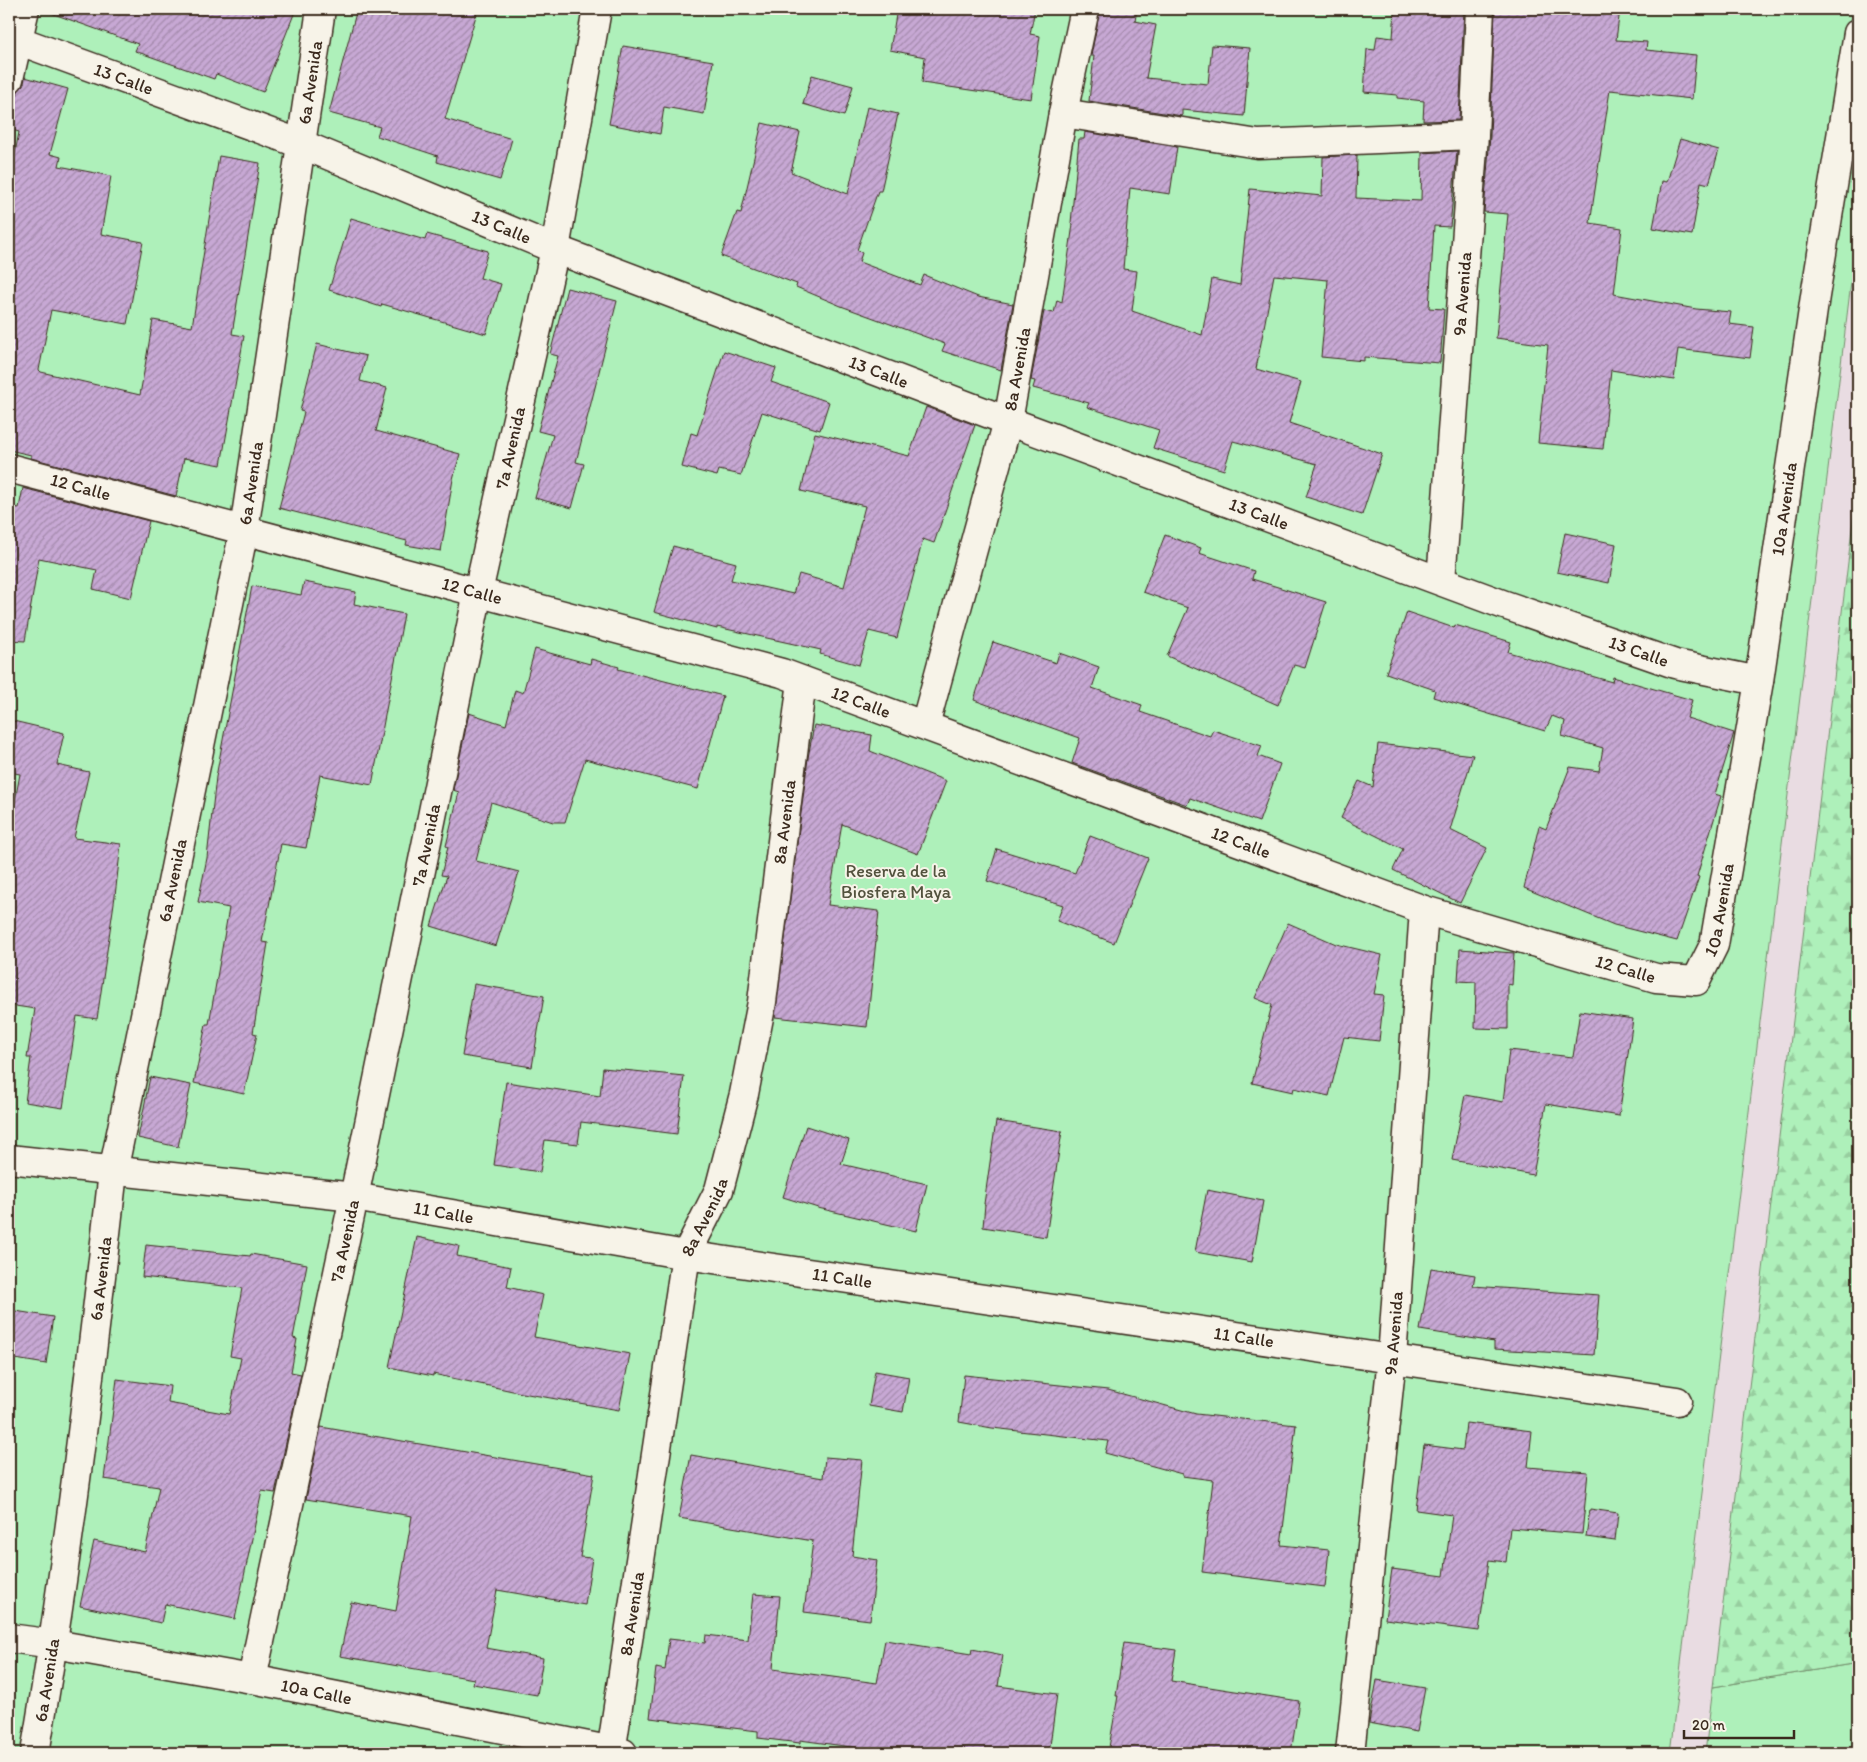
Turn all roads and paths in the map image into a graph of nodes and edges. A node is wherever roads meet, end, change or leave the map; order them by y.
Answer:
1 (24, 9) edge
2 (321, 9) edge
3 (597, 9) edge
4 (1085, 9) edge
5 (1480, 9) edge
6 (1858, 33) edge
7 (13, 38) edge
8 (9, 79) edge
9 (1063, 114) junction
10 (1474, 135) junction
11 (301, 144) junction
12 (555, 249) junction
13 (1008, 421) junction
14 (9, 468) edge
15 (244, 530) junction
16 (1441, 581) junction
17 (478, 592) junction
18 (802, 681) junction
19 (1759, 681) junction
20 (925, 726) junction
21 (1424, 910) junction
22 (1696, 981) joint
23 (9, 1159) edge
24 (113, 1172) junction
25 (354, 1197) junction
26 (686, 1255) junction
27 (1392, 1358) junction
28 (1678, 1401) dead end
29 (9, 1638) edge
30 (54, 1644) junction
31 (252, 1679) junction
32 (615, 1752) edge
33 (35, 1753) edge
34 (1350, 1753) edge

1 - 7 street
2 - 11 street, 6a Avenida
3 - 12 street, 7a Avenida
4 - 9 street, 8a Avenida
5 - 10 street, 9a Avenida
6 - 19 street, 10a Avenida
7 - 8 street
7 - 11 street, 13 Calle
9 - 10 street
9 - 13 street, 8a Avenida
10 - 16 street, 9a Avenida
11 - 12 street, 13 Calle
11 - 15 street, 6a Avenida
12 - 13 street, 13 Calle
12 - 17 street, 7a Avenida
13 - 16 street, 13 Calle
13 - 20 street, 8a Avenida
14 - 15 street, 12 Calle
15 - 17 street, 12 Calle
15 - 24 street, 6a Avenida
16 - 19 street, 13 Calle
17 - 18 street, 12 Calle
17 - 25 street, 7a Avenida
18 - 20 street, 12 Calle
18 - 26 street, 8a Avenida
19 - 22 street, 10a Avenida
20 - 21 street, 12 Calle
21 - 22 street, 12 Calle
21 - 27 street, 9a Avenida
23 - 24 street, 11 Calle
24 - 25 street, 11 Calle
24 - 30 street, 6a Avenida
25 - 26 street, 11 Calle
25 - 31 street, 7a Avenida
26 - 27 street, 11 Calle
26 - 32 street, 8a Avenida
27 - 28 street, 11 Calle
27 - 34 street, 9a Avenida
29 - 30 street, 10a Calle
30 - 31 street, 10a Calle
30 - 33 street, 6a Avenida
31 - 32 street, 10a Calle

